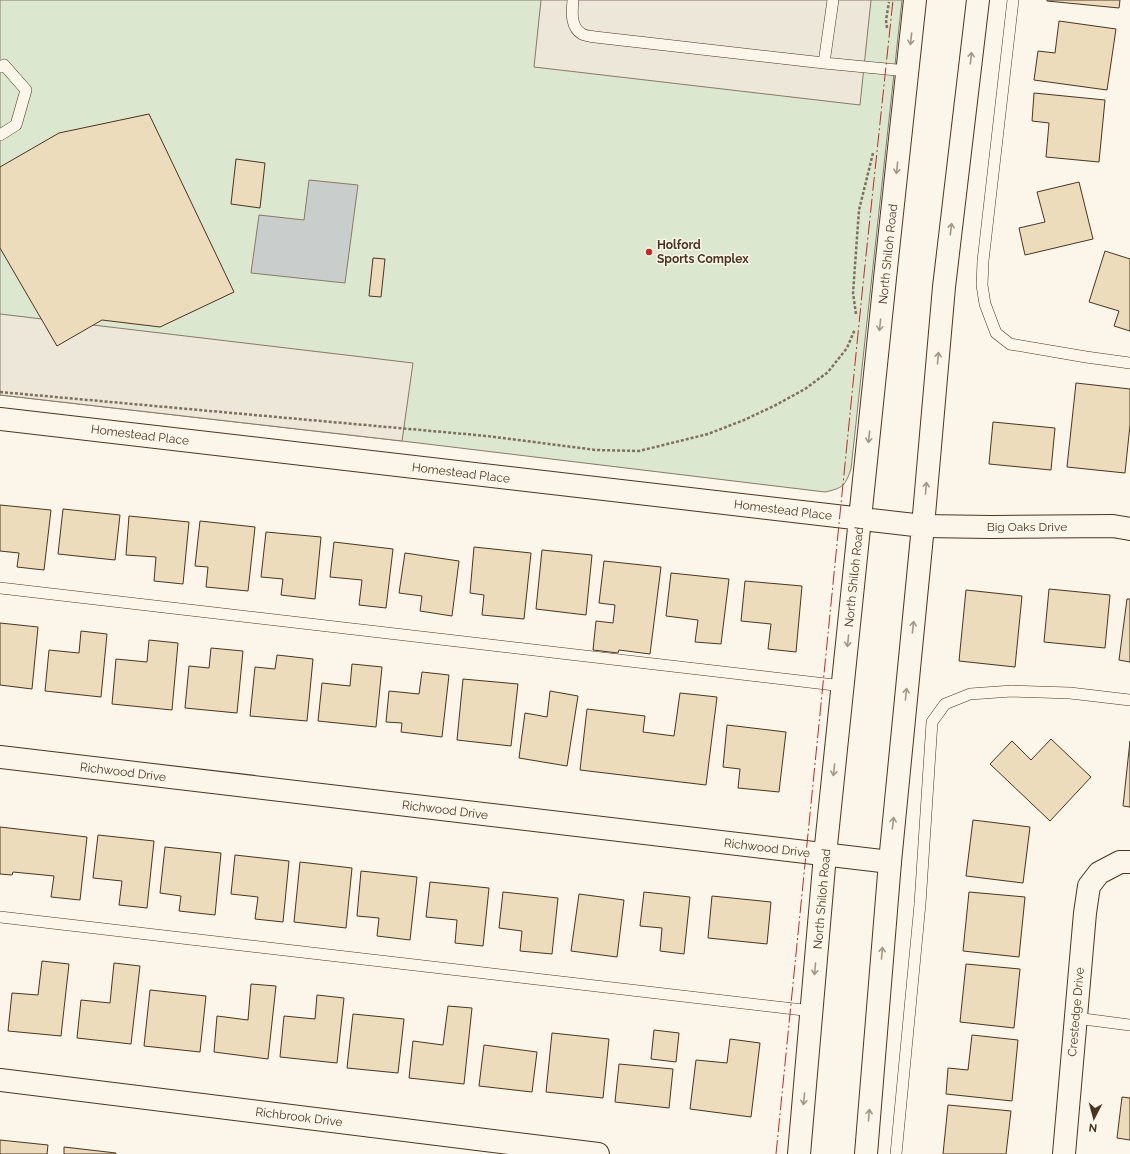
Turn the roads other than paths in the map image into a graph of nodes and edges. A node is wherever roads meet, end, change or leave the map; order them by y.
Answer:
1 (573, 0) edge
2 (833, 0) edge
3 (915, 0) edge
4 (978, 0) edge
5 (1013, 0) edge
6 (824, 64) junction
7 (0, 67) edge
8 (907, 71) junction
9 (0, 135) edge
10 (1130, 363) edge
11 (0, 419) edge
12 (860, 519) junction
13 (923, 526) junction
14 (1130, 529) edge
15 (0, 588) edge
16 (843, 686) junction
17 (1130, 700) edge
18 (0, 757) edge
19 (825, 855) junction
20 (890, 862) junction
21 (1130, 862) edge
22 (0, 917) edge
23 (812, 1011) junction
24 (1076, 1018) junction
25 (1130, 1025) edge
26 (0, 1080) edge
27 (598, 1154) edge
28 (799, 1154) edge
29 (866, 1154) edge
30 (896, 1154) edge
31 (1064, 1154) edge

1 - 6 lane
2 - 6 lane
3 -> 8 street, North Shiloh Road
13 -> 4 street
5 - 10 lane
6 - 8 lane
7 - 9 lane
8 -> 12 street, North Shiloh Road
11 - 12 street, Homestead Place
12 - 13 street, Homestead Place
12 -> 16 street, North Shiloh Road
13 - 14 street, Big Oaks Drive
20 -> 13 street
15 - 16 lane
16 -> 19 street, North Shiloh Road
17 - 30 lane
18 - 19 street, Richwood Drive
19 - 20 street, Richwood Drive
19 -> 23 street, North Shiloh Road
29 -> 20 street
21 - 24 street, Crestedge Drive
22 - 23 lane
23 -> 28 street, North Shiloh Road
24 - 25 lane
24 - 31 street, Crestedge Drive
26 - 27 street, Richbrook Drive

